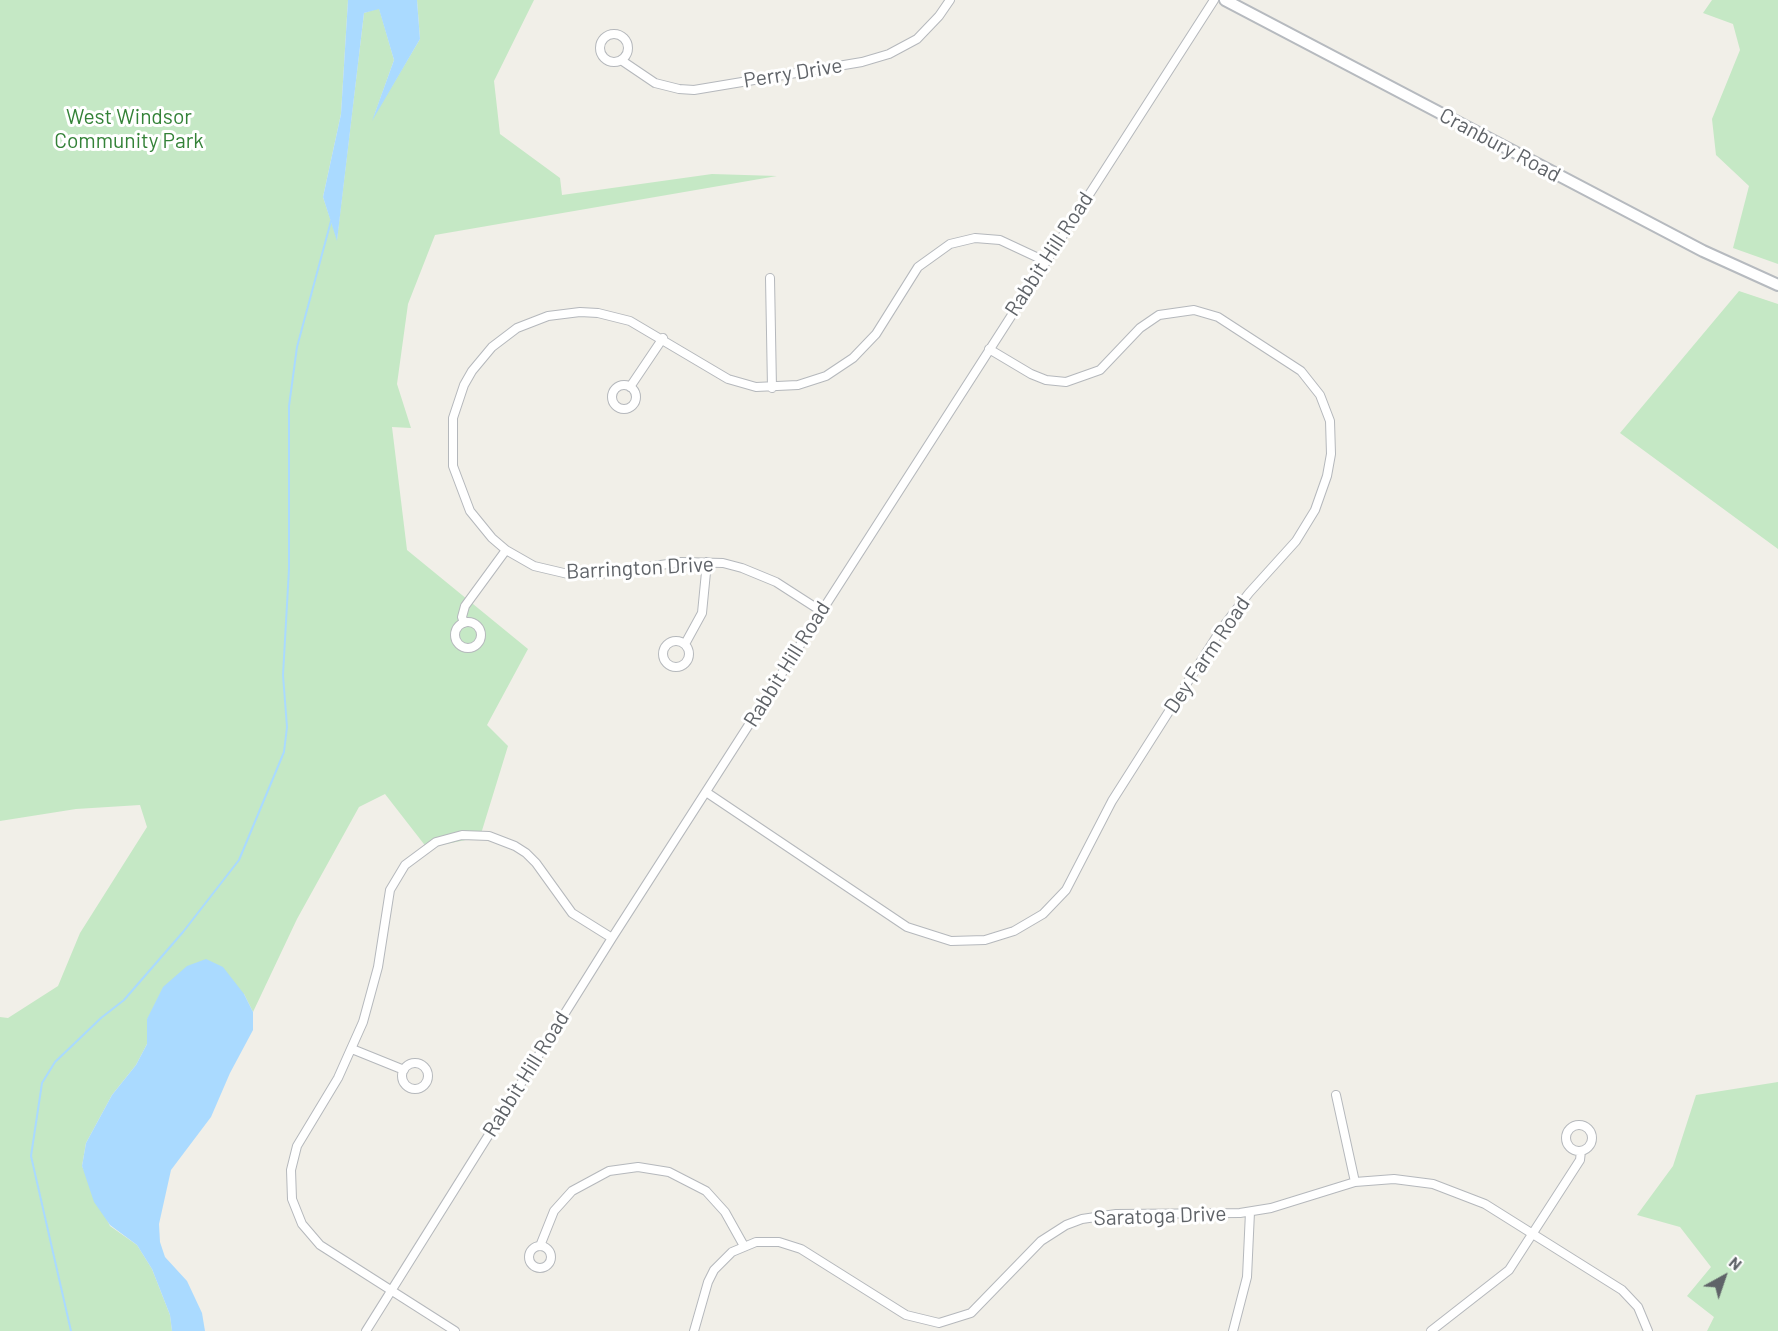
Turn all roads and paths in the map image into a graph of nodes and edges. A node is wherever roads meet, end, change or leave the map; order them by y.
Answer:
1 (950, 0) edge
2 (1214, 0) edge
3 (1225, 0) edge
4 (621, 60) dead end
5 (1045, 261) junction
6 (770, 278) dead end
7 (1778, 285) edge
8 (663, 338) junction
9 (989, 349) junction
10 (630, 387) dead end
11 (772, 388) junction
12 (506, 550) junction
13 (707, 562) junction
14 (821, 611) junction
15 (464, 623) dead end
16 (685, 644) dead end
17 (706, 792) junction
18 (612, 938) junction
19 (352, 1049) junction
20 (404, 1070) dead end
21 (1336, 1095) dead end
22 (1581, 1151) dead end
23 (1355, 1182) junction
24 (1250, 1212) junction
25 (1533, 1234) junction
26 (540, 1246) dead end
27 (744, 1246) junction
28 (392, 1292) junction
29 (939, 1327) edge
30 (366, 1331) edge
31 (455, 1331) edge
32 (694, 1331) edge
33 (1233, 1331) edge
34 (1431, 1331) edge
35 (1648, 1331) edge

1 - 4 street, Perry Drive
2 - 5 street, Rabbit Hill Road
3 - 7 street, Cranbury Road
5 - 9 street, Rabbit Hill Road
5 - 11 street, Barrington Drive
6 - 11 street
8 - 10 street
8 - 11 street, Barrington Drive
8 - 12 street, Barrington Drive
9 - 14 street, Rabbit Hill Road
9 - 17 street, Dey Farm Road
12 - 13 street, Barrington Drive
12 - 15 street
13 - 14 street, Barrington Drive
13 - 16 street
14 - 17 street, Rabbit Hill Road
17 - 18 street, Rabbit Hill Road
18 - 19 street
18 - 28 street, Rabbit Hill Road
19 - 20 street
19 - 28 street
21 - 23 street
22 - 25 street
23 - 24 street, Saratoga Drive
23 - 25 street, Saratoga Drive
24 - 29 street, Saratoga Drive
24 - 33 street
25 - 34 street
25 - 35 street, Saratoga Drive
26 - 27 street
27 - 29 street, Saratoga Drive
27 - 32 street, Saratoga Drive
28 - 30 street, Rabbit Hill Road
28 - 31 street

